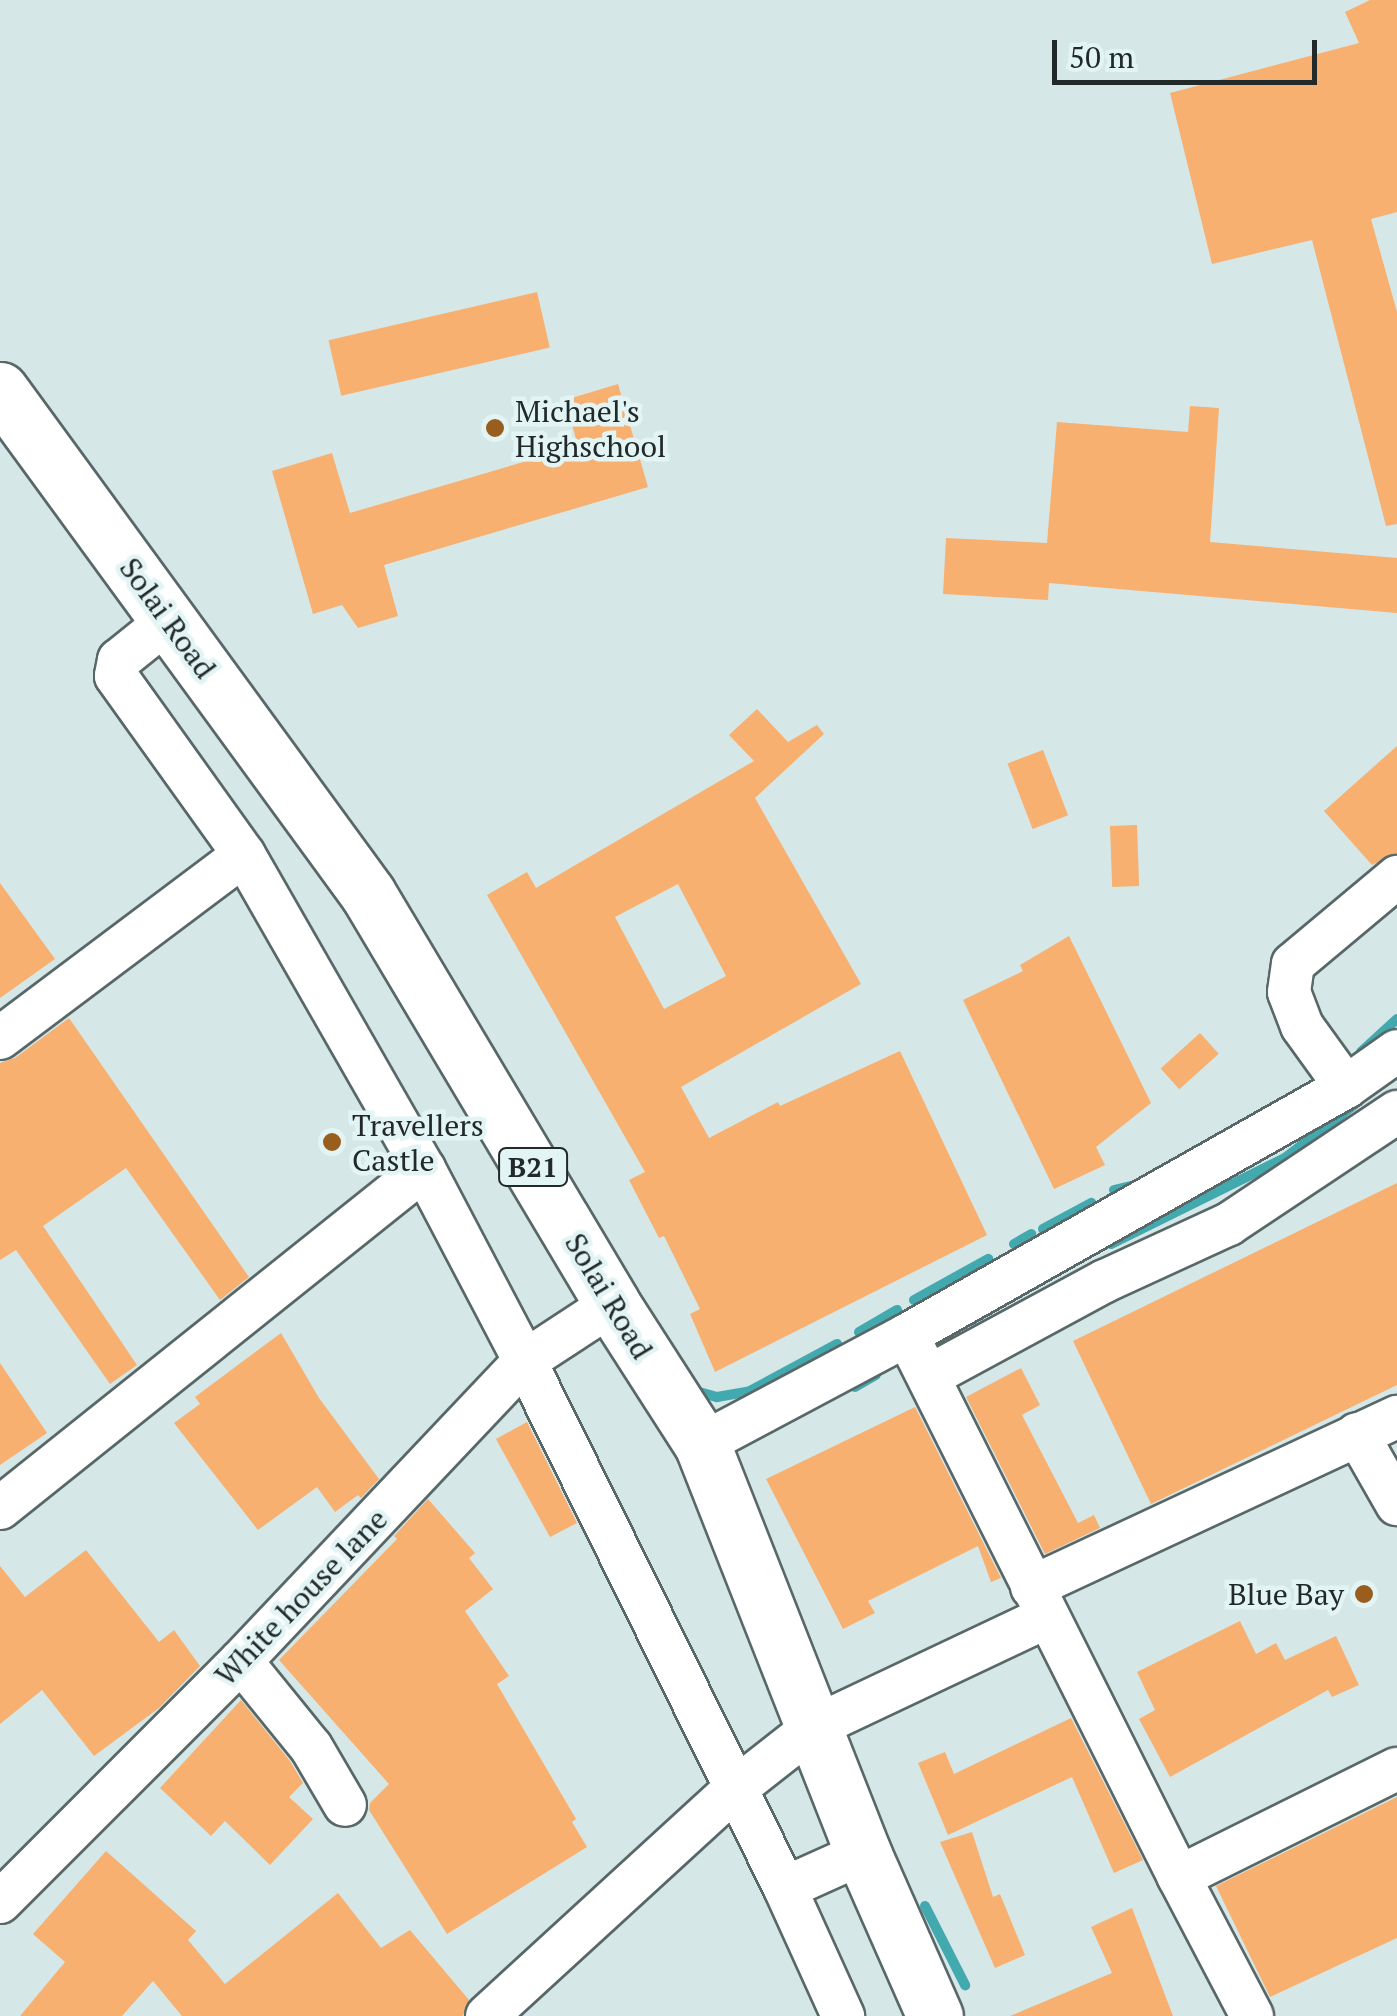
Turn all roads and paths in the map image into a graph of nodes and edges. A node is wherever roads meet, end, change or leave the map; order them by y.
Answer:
1 (0, 390) edge
2 (169, 620) junction
3 (244, 855) junction
4 (1397, 877) edge
5 (0, 1038) edge
6 (1397, 1051) edge
7 (1346, 1087) junction
8 (1397, 1112) edge
9 (424, 1169) junction
10 (612, 1304) junction
11 (908, 1335) junction
12 (525, 1361) junction
13 (931, 1375) junction
14 (1397, 1417) edge
15 (1357, 1434) junction
16 (702, 1444) junction
17 (1397, 1504) edge
18 (0, 1508) edge
19 (1039, 1602) junction
20 (241, 1662) junction
21 (814, 1727) junction
22 (1397, 1769) edge
23 (736, 1789) junction
24 (345, 1805) dead end
25 (863, 1853) junction
26 (1179, 1876) junction
27 (785, 1888) junction
28 (1, 1898) edge
29 (487, 2016) edge
30 (843, 2016) edge
31 (936, 2016) edge
32 (1252, 2016) edge

1 - 2 highway, Solai Road / B21
2 - 3 street
2 - 10 highway, Solai Road / B21
3 - 5 street
3 - 9 street
4 - 7 street
6 - 7 street
7 - 11 street
8 - 13 street
9 - 12 street
9 - 18 street
10 - 12 street, White house lane
10 - 16 highway, Solai Road / B21
11 - 13 street
11 - 16 street
12 - 20 street, White house lane
12 - 23 street
13 - 19 street
14 - 15 street
15 - 17 street
15 - 19 street
16 - 21 highway, Solai Road / B21
19 - 21 street
19 - 26 street
20 - 24 street
20 - 28 street, White house lane
21 - 23 street
21 - 25 highway, Solai Road / B21
22 - 26 street
23 - 27 street
23 - 29 street
25 - 27 street
25 - 31 highway, Solai Road / B21
26 - 32 street
27 - 30 street

